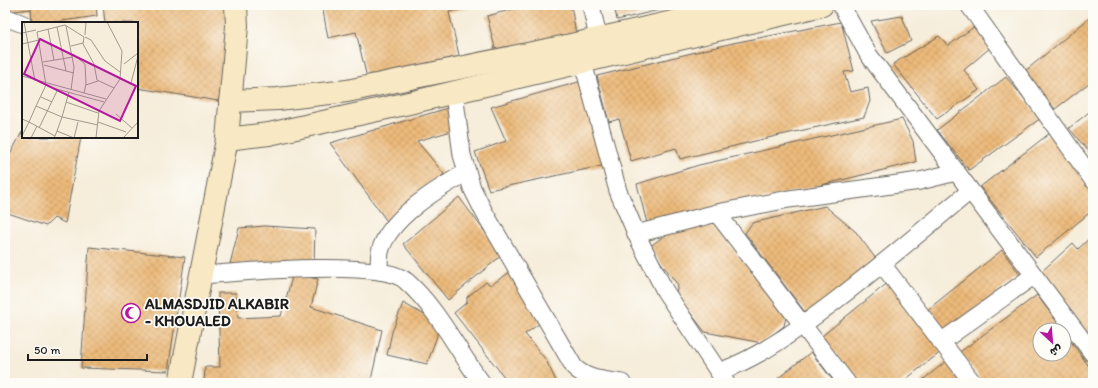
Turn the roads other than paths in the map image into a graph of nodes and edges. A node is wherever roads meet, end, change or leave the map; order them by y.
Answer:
1 (236, 5) edge
2 (591, 5) edge
3 (747, 5) edge
4 (822, 5) edge
5 (840, 5) edge
6 (970, 5) edge
7 (711, 9) edge
8 (5, 17) edge
9 (22, 24) edge
10 (598, 38) junction
11 (583, 63) junction
12 (454, 93) junction
13 (230, 101) junction
14 (227, 139) junction
15 (467, 172) junction
16 (956, 172) junction
17 (1093, 180) edge
18 (970, 191) junction
19 (717, 213) junction
20 (636, 234) junction
21 (882, 264) junction
22 (379, 271) junction
23 (202, 275) junction
24 (1033, 276) junction
25 (803, 325) junction
26 (941, 342) junction
27 (1093, 354) edge
28 (722, 378) edge
29 (180, 383) edge
30 (482, 383) edge
31 (622, 383) edge
32 (847, 383) edge
33 (973, 383) edge

1 - 13 street
2 - 10 street
3 - 7 street
4 - 11 street
5 - 16 street
6 - 17 street
7 - 10 street
8 - 9 street
10 - 13 street
11 - 12 street
11 - 20 street
12 - 14 street
12 - 15 street
13 - 14 street
14 - 23 street
15 - 22 street
15 - 31 street
16 - 18 street
16 - 19 street
18 - 21 street
18 - 24 street
19 - 20 street
19 - 25 street
20 - 28 street
21 - 25 street
21 - 26 street
22 - 23 street
22 - 30 street
23 - 29 street
24 - 26 street
24 - 27 street
25 - 28 street
25 - 32 street
26 - 33 street

